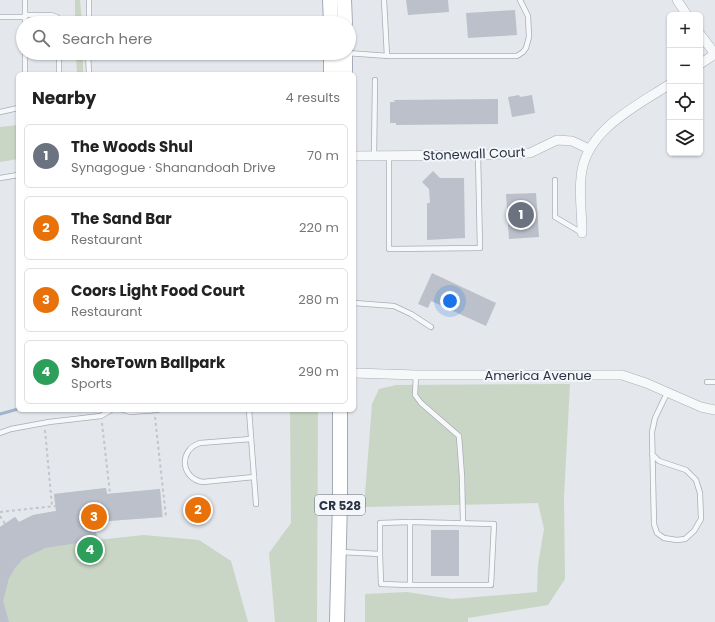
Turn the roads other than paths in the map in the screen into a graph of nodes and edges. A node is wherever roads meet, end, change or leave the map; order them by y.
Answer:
1 (25, 0) edge
2 (89, 0) edge
3 (330, 0) edge
4 (344, 0) edge
5 (384, 0) edge
6 (520, 0) edge
7 (677, 0) edge
8 (685, 12) edge
9 (16, 16) edge
10 (25, 16) joint
11 (55, 16) edge
12 (89, 16) edge
13 (331, 16) edge
14 (345, 16) edge
15 (0, 17) edge
16 (703, 38) edge
17 (356, 54) edge
18 (715, 54) edge
19 (387, 56) junction
20 (25, 60) edge
21 (59, 60) edge
22 (88, 60) edge
23 (331, 60) edge
24 (346, 60) edge
25 (703, 62) edge
26 (25, 72) edge
27 (60, 72) edge
28 (89, 72) edge
29 (331, 72) edge
30 (345, 72) edge
31 (375, 80) dead end
32 (667, 86) edge
33 (16, 108) edge
34 (0, 112) edge
35 (590, 149) junction
36 (478, 155) junction
37 (356, 156) edge
38 (374, 156) junction
39 (389, 156) junction
40 (16, 175) edge
41 (0, 178) edge
42 (555, 180) dead end
43 (582, 233) joint
44 (356, 303) edge
45 (431, 327) dead end
46 (356, 374) edge
47 (416, 376) junction
48 (707, 382) dead end
49 (715, 382) edge
50 (667, 393) junction
51 (715, 410) edge
52 (108, 412) edge
53 (249, 412) edge
54 (340, 412) edge
55 (0, 433) edge
56 (251, 439) junction
57 (652, 454) junction
58 (254, 478) junction
59 (256, 504) dead end
60 (410, 522) junction
61 (463, 523) junction
62 (339, 552) junction
63 (380, 554) junction
64 (410, 585) junction
65 (338, 622) edge

1 - 10 lane
2 - 12 lane
3 - 13 main road
4 - 14 main road
5 - 19 lane
6 - 19 lane
7 - 8 street
9 - 15 lane
10 - 11 lane
16 - 18 street
17 - 19 lane
18 - 25 street
20 - 26 lane
21 - 27 lane
22 - 28 lane
23 - 29 main road
24 - 30 main road
31 - 38 lane
32 - 35 street
33 - 34 lane
35 - 36 street, Stonewall Court
35 - 43 street
36 - 39 street, Stonewall Court
36 - 39 lane
37 - 38 street, Stonewall Court
38 - 39 street, Stonewall Court
40 - 41 lane
42 - 43 lane
44 - 45 lane
46 - 47 street, America Avenue
47 - 50 street, America Avenue
47 - 61 lane
48 - 49 lane
50 - 51 street, America Avenue
50 - 57 lane
52 - 55 lane
53 - 56 lane
54 - 62 main road, CR 528
56 - 58 lane
56 - 58 lane
57 - 57 lane
58 - 59 lane
60 - 61 lane
60 - 63 lane
60 - 64 lane
61 - 64 lane
62 - 63 lane
62 - 65 main road, CR 528
63 - 64 lane

